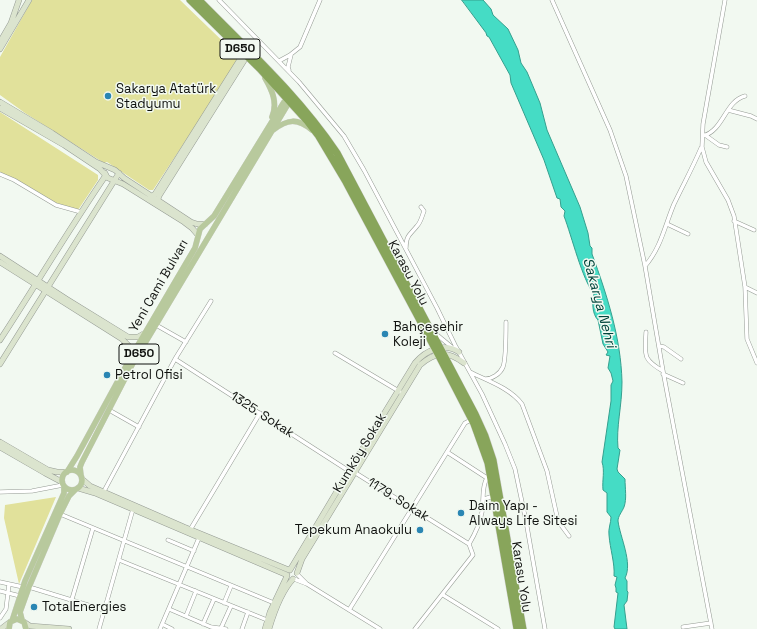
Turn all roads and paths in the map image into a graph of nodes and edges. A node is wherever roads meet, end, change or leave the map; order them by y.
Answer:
1 (19, 0) edge
2 (29, 0) edge
3 (190, 0) edge
4 (199, 0) edge
5 (219, 0) edge
6 (320, 0) edge
7 (552, 0) edge
8 (725, 0) edge
9 (0, 42) edge
10 (0, 49) edge
11 (291, 54) junction
12 (246, 55) junction
13 (280, 61) junction
14 (260, 69) junction
15 (289, 71) junction
16 (744, 96) dead end
17 (291, 99) junction
18 (0, 102) edge
19 (0, 108) edge
20 (728, 110) junction
21 (757, 119) edge
22 (268, 131) junction
23 (318, 135) junction
24 (704, 135) junction
25 (702, 147) junction
26 (727, 147) dead end
27 (108, 167) junction
28 (119, 173) junction
29 (0, 174) edge
30 (106, 175) junction
31 (114, 181) junction
32 (150, 198) junction
33 (156, 202) junction
34 (421, 207) dead end
35 (81, 212) junction
36 (734, 221) junction
37 (205, 224) junction
38 (667, 224) junction
39 (754, 230) dead end
40 (210, 234) junction
41 (688, 234) dead end
42 (198, 235) junction
43 (406, 249) junction
44 (0, 256) edge
45 (0, 262) edge
46 (645, 266) junction
47 (37, 283) junction
48 (745, 288) junction
49 (46, 289) junction
50 (757, 293) edge
51 (211, 300) dead end
52 (506, 322) dead end
53 (156, 325) junction
54 (431, 329) junction
55 (146, 332) junction
56 (646, 332) dead end
57 (0, 340) edge
58 (186, 342) junction
59 (659, 346) junction
60 (453, 348) junction
61 (439, 351) junction
62 (459, 352) junction
63 (335, 353) dead end
64 (131, 357) junction
65 (175, 359) junction
66 (681, 359) dead end
67 (464, 363) junction
68 (757, 363) edge
69 (0, 364) edge
70 (469, 371) junction
71 (663, 373) junction
72 (484, 379) junction
73 (683, 383) dead end
74 (400, 392) junction
75 (109, 410) junction
76 (260, 413) junction
77 (472, 420) junction
78 (139, 427) junction
79 (0, 442) edge
80 (0, 447) edge
81 (447, 452) junction
82 (352, 471) junction
83 (66, 472) junction
84 (488, 476) junction
85 (82, 478) junction
86 (63, 484) junction
87 (77, 489) junction
88 (0, 492) edge
89 (103, 494) junction
90 (494, 496) junction
91 (484, 499) junction
92 (133, 509) junction
93 (412, 509) junction
94 (60, 514) junction
95 (93, 528) junction
96 (190, 530) junction
97 (569, 536) dead end
98 (199, 538) junction
99 (168, 540) dead end
100 (124, 541) junction
101 (469, 544) junction
102 (194, 551) junction
103 (119, 560) junction
104 (186, 568) junction
105 (292, 574) junction
106 (0, 582) edge
107 (9, 584) junction
108 (179, 584) junction
109 (231, 586) junction
110 (26, 587) junction
111 (0, 591) edge
112 (196, 592) junction
113 (8, 593) junction
114 (443, 594) junction
115 (20, 596) junction
116 (214, 598) junction
117 (72, 599) junction
118 (224, 603) junction
119 (274, 603) junction
120 (231, 606) junction
121 (169, 609) junction
122 (104, 610) junction
123 (349, 610) junction
124 (248, 612) junction
125 (186, 616) junction
126 (0, 617) edge
127 (267, 620) junction
128 (23, 621) junction
129 (11, 622) junction
130 (711, 622) junction
131 (162, 624) junction
132 (203, 624) junction
133 (684, 627) dead end
134 (221, 628) edge
135 (1, 629) edge
136 (9, 629) edge
137 (26, 629) edge
138 (69, 629) edge
139 (99, 629) edge
140 (160, 629) edge
141 (172, 629) edge
142 (226, 629) edge
143 (242, 629) edge
144 (264, 629) edge
145 (268, 629) edge
146 (380, 629) edge
147 (415, 629) edge
148 (498, 629) edge
149 (517, 629) edge
150 (523, 629) edge
151 (545, 629) edge
152 (712, 629) edge

1 - 9 street
2 - 10 street
3 - 12 highway, Karasu Yolu / D650
4 - 17 highway, Karasu Yolu / D650
5 - 13 street
6 - 11 street
7 - 46 street
8 - 24 street
11 - 13 street
11 - 15 street
12 - 14 highway, Karasu Yolu / D650
12 - 32 street
12 - 33 street
13 - 15 street
14 - 17 highway, Karasu Yolu / D650
14 - 22 main road
15 - 43 street
16 - 20 street
17 - 22 main road, Yeni Cami Bulvarı
17 - 23 highway, Karasu Yolu / D650
17 - 54 highway
18 - 27 street
19 - 30 street
20 - 21 street
20 - 24 street
22 - 23 main road
22 - 37 main road, Yeni Cami Bulvarı
22 - 40 main road, Yeni Cami Bulvarı / D650
23 - 61 highway, Karasu Yolu / D650
24 - 25 street
24 - 26 street
25 - 36 street
25 - 38 street
27 - 28 street
27 - 30 street
28 - 31 street
28 - 32 street
29 - 35 street
30 - 31 street
30 - 35 street
31 - 32 street
31 - 49 street
32 - 33 street
33 - 37 street
33 - 42 street
34 - 43 street
35 - 47 street
36 - 39 street
36 - 48 street
37 - 40 main road
37 - 42 main road, Yeni Cami Bulvarı
38 - 41 street
38 - 46 street
40 - 42 main road
40 - 53 main road, Yeni Cami Bulvarı / D650
42 - 55 main road, Yeni Cami Bulvarı
43 - 62 street
44 - 47 street
45 - 47 street
46 - 59 street
47 - 49 street
47 - 57 street
48 - 50 street
48 - 68 street
49 - 55 street
49 - 64 street
49 - 69 street
51 - 58 street
52 - 72 street
53 - 58 street
53 - 75 main road, Yeni Cami Bulvarı / D650
54 - 60 street
54 - 61 highway
55 - 64 main road, Yeni Cami Bulvarı
56 - 71 street
58 - 65 street
59 - 66 street
59 - 71 street
60 - 61 street
60 - 62 street
61 - 67 street
61 - 74 street, Kumköy Sokak
61 - 77 highway, Karasu Yolu / D650
61 - 150 highway
62 - 67 street
63 - 74 street
64 - 83 main road, Yeni Cami Bulvarı
65 - 76 street, 1325. Sokak
65 - 78 street
67 - 70 street
70 - 72 street
70 - 151 street
71 - 73 street
71 - 130 street
72 - 97 street
74 - 82 street, Kumköy Sokak
75 - 78 street
75 - 85 main road, Yeni Cami Bulvarı / D650
76 - 82 street, 1325. Sokak
76 - 96 street
77 - 81 street
77 - 84 highway, Karasu Yolu / D650
78 - 89 street
79 - 83 street
80 - 86 street
81 - 84 street
81 - 93 street
82 - 93 street, 1179. Sokak
82 - 105 street, Kumköy Sokak
83 - 85 main road
83 - 86 main road
84 - 90 highway, Karasu Yolu / D650
84 - 91 street
85 - 87 main road
85 - 89 street
86 - 87 main road
86 - 88 street
86 - 110 main road
87 - 89 street
87 - 94 main road
89 - 92 street
89 - 96 street
90 - 91 street
90 - 149 highway, Karasu Yolu / D650
91 - 101 street
92 - 98 street
92 - 100 street
93 - 101 street, 1179. Sokak
93 - 123 street
94 - 95 street
94 - 110 main road
95 - 100 street
95 - 117 street
96 - 105 street
98 - 102 street
98 - 105 street
99 - 102 street
100 - 103 street
100 - 104 street
101 - 114 street
102 - 104 street
103 - 108 street
103 - 122 street
104 - 108 street
104 - 109 street
105 - 119 street, Kumköy Sokak
105 - 123 street
105 - 145 street, Kumköy Sokak
106 - 107 street
107 - 110 street
107 - 113 street
108 - 112 street
108 - 121 street
109 - 118 street
109 - 119 street
110 - 115 main road
110 - 117 street
110 - 128 main road
111 - 113 street
112 - 116 street
112 - 125 street
113 - 115 street
113 - 126 street
114 - 147 street
114 - 148 street
115 - 129 main road
116 - 118 street
116 - 132 street
117 - 122 street
118 - 120 street
119 - 127 street, Kumköy Sokak
120 - 124 street
120 - 134 street
121 - 125 street
121 - 131 street
122 - 139 street
123 - 146 street
124 - 127 street
124 - 143 street
125 - 132 street
127 - 144 street, Kumköy Sokak
128 - 129 main road
128 - 137 main road
128 - 138 street
129 - 135 street
129 - 136 main road
130 - 133 street
130 - 152 street
131 - 140 street
131 - 141 street
132 - 134 street
134 - 142 street

